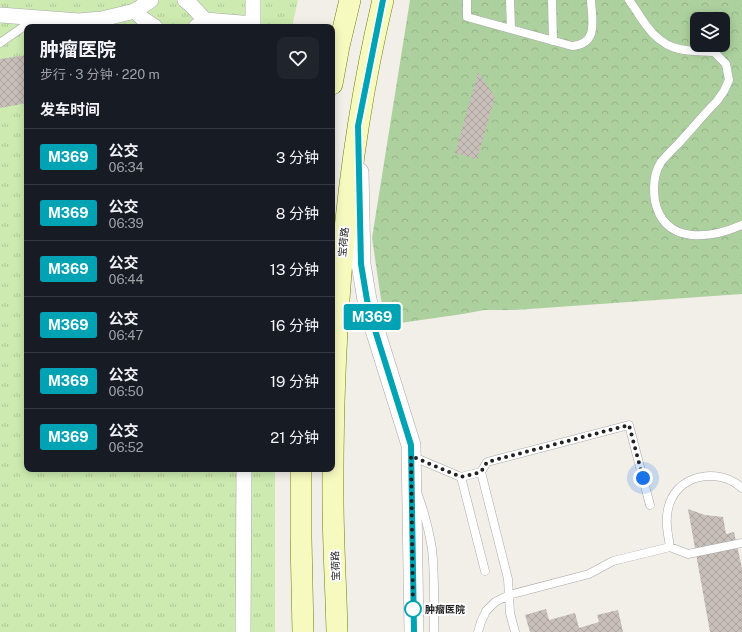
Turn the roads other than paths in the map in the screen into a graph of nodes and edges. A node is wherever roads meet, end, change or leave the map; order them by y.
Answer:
1 (151, 0) edge
2 (184, 0) edge
3 (253, 0) edge
4 (350, 0) edge
5 (383, 0) edge
6 (467, 0) edge
7 (510, 0) edge
8 (552, 0) edge
9 (592, 0) edge
10 (629, 0) edge
11 (135, 11) junction
12 (0, 15) edge
13 (37, 18) junction
14 (200, 23) edge
15 (28, 24) edge
16 (150, 24) edge
17 (218, 24) edge
18 (253, 24) edge
19 (24, 27) edge
20 (511, 29) junction
21 (553, 41) junction
22 (0, 43) edge
23 (335, 68) edge
24 (358, 126) junction
25 (742, 224) edge
26 (335, 420) edge
27 (411, 464) junction
28 (244, 472) edge
29 (301, 472) edge
30 (334, 472) edge
31 (481, 472) junction
32 (461, 477) junction
33 (742, 488) edge
34 (650, 505) dead end
35 (742, 543) edge
36 (670, 546) junction
37 (485, 571) dead end
38 (509, 595) junction
39 (243, 632) edge
40 (303, 632) edge
41 (337, 632) edge
42 (414, 632) edge
43 (434, 632) edge
44 (478, 632) edge
45 (515, 632) edge

1 - 11 street
2 - 14 street
3 - 18 street
4 - 23 main road
5 - 24 main road, 宝荷路
6 - 20 lane
7 - 20 lane
8 - 21 lane
9 - 21 lane
10 - 25 lane
11 - 13 street
11 - 16 street
12 - 13 street
13 - 15 lane
14 - 17 street
19 - 22 lane
20 - 21 lane
24 - 26 main road, 宝荷路
24 - 27 street
27 - 32 lane
27 - 42 street
27 - 43 lane
28 - 39 street
29 - 40 main road
30 - 41 main road, 宝荷路
31 - 32 lane
31 - 34 lane
31 - 38 lane
32 - 37 lane
33 - 36 lane
35 - 36 lane
36 - 38 lane
38 - 44 lane
38 - 45 lane

